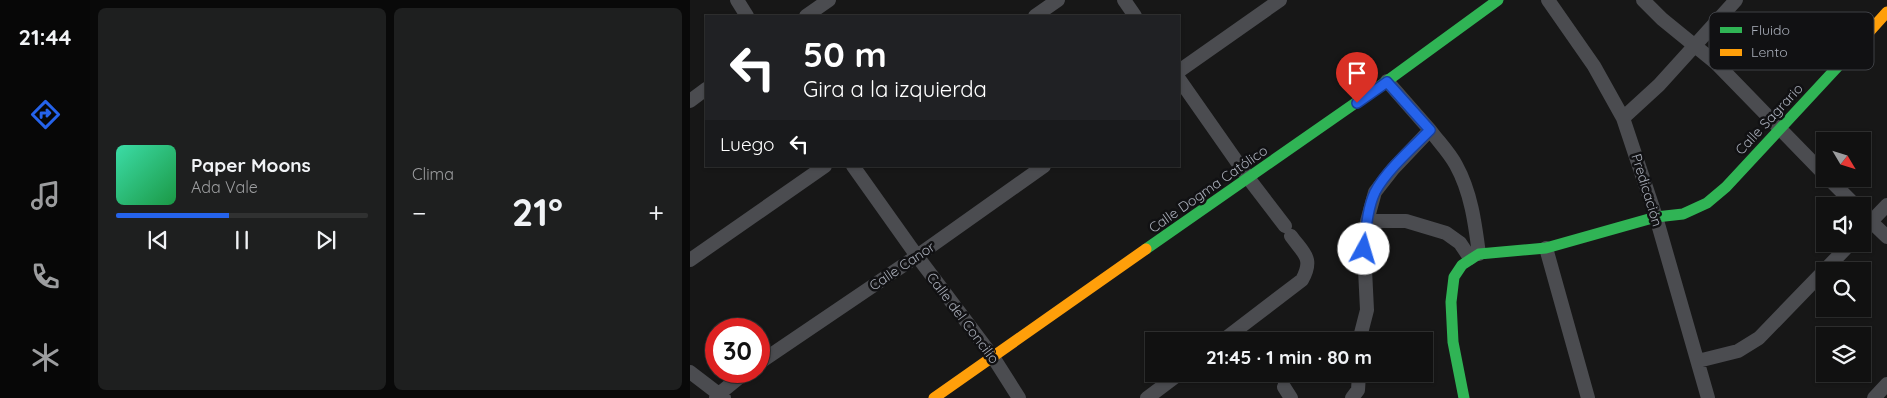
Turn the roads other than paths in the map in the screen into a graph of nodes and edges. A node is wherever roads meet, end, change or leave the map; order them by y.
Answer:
1 (737, 0) edge
2 (829, 0) edge
3 (1058, 0) edge
4 (1124, 0) edge
5 (1280, 0) edge
6 (1498, 0) edge
7 (1548, 0) edge
8 (1643, 0) edge
9 (1736, 0) edge
10 (1725, 12) edge
11 (1887, 12) edge
12 (746, 15) edge
13 (807, 15) edge
14 (1036, 15) edge
15 (1134, 15) edge
16 (1874, 26) edge
17 (1709, 30) edge
18 (1694, 46) junction
19 (1709, 58) edge
20 (1180, 70) edge
21 (1723, 70) edge
22 (1834, 70) edge
23 (1180, 79) edge
24 (1387, 82) junction
25 (705, 90) edge
26 (690, 101) edge
27 (1623, 118) junction
28 (1430, 130) junction
29 (1780, 130) junction
30 (1816, 166) edge
31 (824, 167) edge
32 (854, 167) edge
33 (1043, 167) edge
34 (1249, 179) junction
35 (1837, 188) edge
36 (1847, 197) edge
37 (1887, 205) edge
38 (1656, 217) junction
39 (1871, 218) edge
40 (1367, 221) junction
41 (1871, 226) edge
42 (1887, 237) edge
43 (1546, 248) junction
44 (1842, 252) edge
45 (917, 256) junction
46 (1475, 256) junction
47 (690, 260) edge
48 (1234, 332) edge
49 (1361, 332) edge
50 (770, 356) edge
51 (993, 357) junction
52 (1698, 362) junction
53 (690, 372) edge
54 (1170, 382) edge
55 (1359, 382) edge
56 (734, 383) edge
57 (1153, 396) edge
58 (719, 397) edge
59 (934, 398) edge
60 (1019, 398) edge
61 (1352, 398) edge
62 (1464, 398) edge
63 (1588, 398) edge
64 (1708, 398) edge

1 - 12 street
2 - 13 street
3 - 14 street
4 - 15 street
5 - 20 street
6 - 24 street, Calle Dogma Católico
7 - 27 street, Predicación
8 - 18 street
9 - 10 street
11 - 16 street, Calle Sagrario
17 - 18 street
18 - 19 street
18 - 27 street
21 - 29 street
22 - 29 street, Calle Sagrario
23 - 34 street
24 - 28 street
24 - 34 street, Calle Dogma Católico
25 - 26 street
27 - 38 street, Predicación
28 - 40 street
28 - 46 street
29 - 30 street
29 - 38 street, Calle Sagrario
31 - 47 street
32 - 45 street, Calle del Concilio
33 - 45 street, Calle Canor
34 - 48 street
34 - 51 street, Calle Dogma Católico
35 - 36 street
37 - 39 street
38 - 43 street, Calle Sagrario
38 - 52 street, Predicación
40 - 46 street
40 - 49 street
41 - 42 street
43 - 46 street, Calle Sagrario
43 - 63 street
44 - 52 street
45 - 50 street, Calle Canor
45 - 51 street, Calle del Concilio
46 - 62 street
51 - 59 street, Calle Dogma Católico
51 - 60 street, Calle del Concilio
52 - 64 street, Predicación
53 - 58 street
54 - 57 street
55 - 61 street
56 - 58 street

